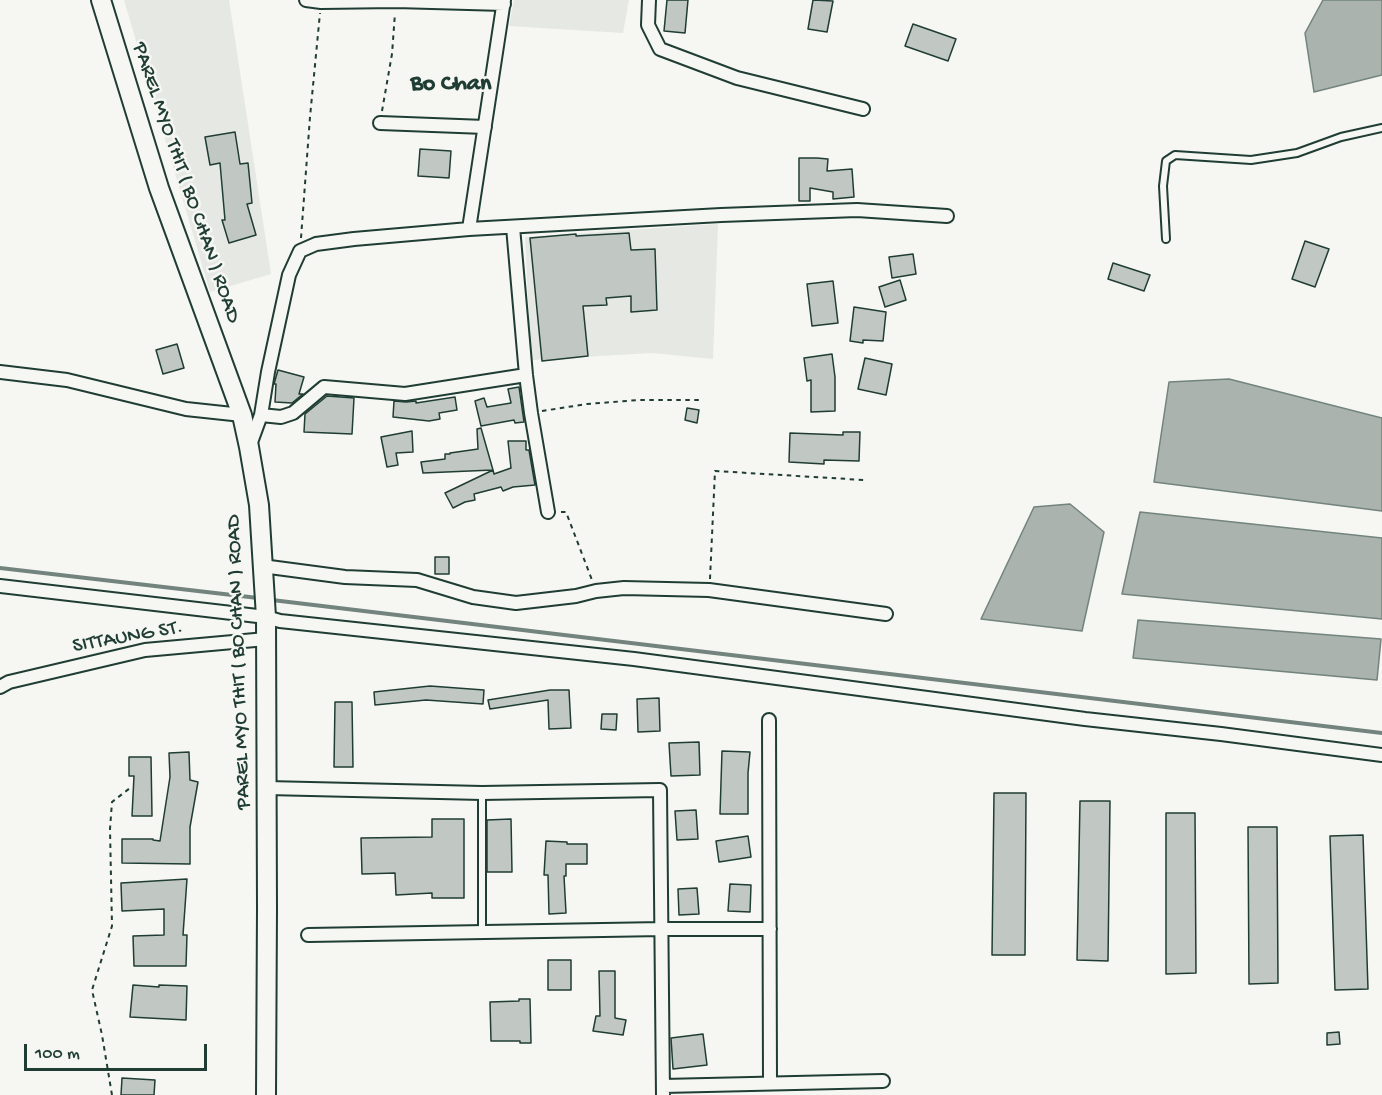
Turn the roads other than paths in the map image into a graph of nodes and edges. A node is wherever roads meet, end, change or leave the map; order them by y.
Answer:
1 (101, 0) edge
2 (306, 0) edge
3 (649, 0) edge
4 (396, 1) edge
5 (504, 2) edge
6 (863, 109) dead end
7 (380, 123) road end
8 (485, 127) junction
9 (1382, 128) edge
10 (947, 216) dead end
11 (513, 227) junction
12 (469, 230) junction
13 (1166, 238) dead end
14 (0, 372) edge
15 (526, 375) junction
16 (242, 415) junction
17 (261, 415) junction
18 (249, 447) junction
19 (548, 512) road end
20 (262, 566) junction
21 (0, 586) edge
22 (886, 614) dead end
23 (266, 617) junction
24 (266, 639) junction
25 (0, 687) edge
26 (770, 720) dead end
27 (1382, 755) edge
28 (267, 788) junction
29 (482, 793) junction
30 (662, 929) junction
31 (770, 929) junction
32 (482, 932) junction
33 (308, 935) dead end
34 (883, 1081) dead end
35 (770, 1083) junction
36 (663, 1090) edge
37 (266, 1095) edge

1 - 16 street, PAREL MYO THIT ( BO CHAN ) ROAD
2 - 4 street
3 - 6 street
4 - 5 street
5 - 8 street
7 - 8 street
8 - 12 street
9 - 13 lane
10 - 11 street
11 - 12 street
11 - 15 street
12 - 17 street
14 - 16 street
15 - 17 street
15 - 19 street
16 - 18 street, PAREL MYO THIT ( BO CHAN ) ROAD
17 - 18 street
18 - 20 street, PAREL MYO THIT ( BO CHAN ) ROAD
20 - 22 street
20 - 23 street, PAREL MYO THIT ( BO CHAN ) ROAD
21 - 23 street
23 - 24 street, PAREL MYO THIT ( BO CHAN ) ROAD
23 - 27 street
24 - 25 street, SITTAUNG ST.
24 - 28 street, PAREL MYO THIT ( BO CHAN ) ROAD
26 - 31 street
28 - 29 street
28 - 37 street, PAREL MYO THIT ( BO CHAN ) ROAD
29 - 30 street
29 - 32 lane
30 - 31 street
30 - 32 street
30 - 36 street
31 - 35 street
32 - 33 street
34 - 35 street
35 - 36 street

